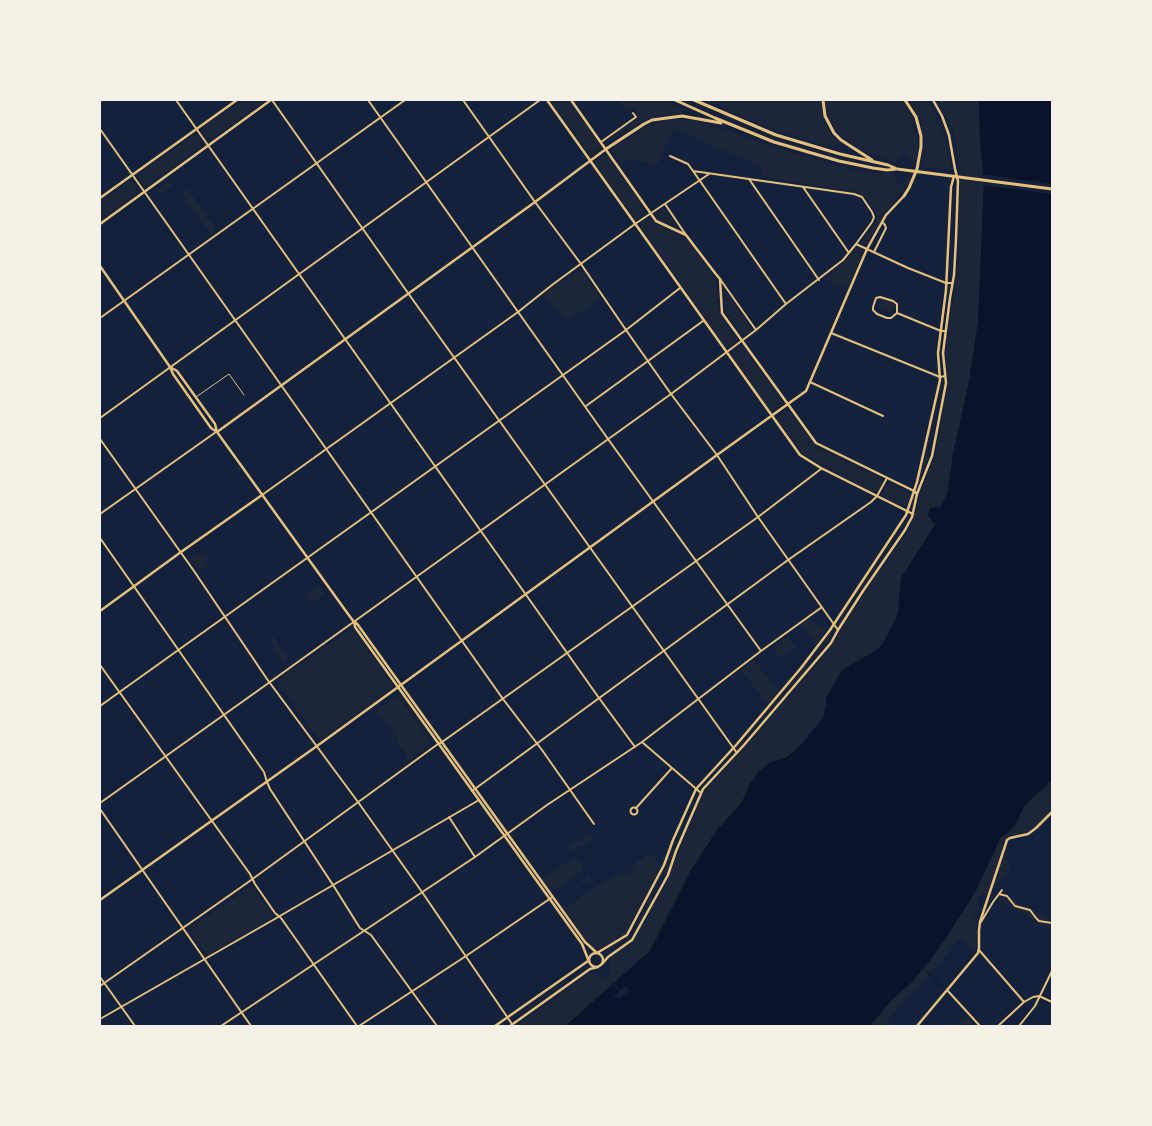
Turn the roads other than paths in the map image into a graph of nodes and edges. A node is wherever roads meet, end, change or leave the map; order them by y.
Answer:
1 (176, 100) edge
2 (237, 100) edge
3 (272, 100) edge
4 (368, 100) edge
5 (405, 100) edge
6 (463, 100) edge
7 (540, 100) edge
8 (547, 100) edge
9 (571, 100) edge
10 (675, 100) edge
11 (694, 100) edge
12 (823, 100) edge
13 (905, 100) edge
14 (933, 100) edge
15 (634, 114) dead end
16 (380, 118) junction
17 (732, 125) junction
18 (100, 129) edge
19 (196, 129) junction
20 (489, 137) junction
21 (601, 142) junction
22 (208, 145) junction
23 (606, 148) junction
24 (670, 156) dead end
25 (590, 160) junction
26 (874, 162) junction
27 (316, 163) junction
28 (897, 168) junction
29 (693, 171) junction
30 (710, 173) junction
31 (956, 173) junction
32 (132, 175) junction
33 (749, 179) junction
34 (699, 180) junction
35 (426, 182) junction
36 (803, 187) junction
37 (1052, 189) edge
38 (143, 192) junction
39 (904, 196) joint
40 (100, 198) edge
41 (535, 202) junction
42 (664, 204) junction
43 (253, 209) junction
44 (650, 213) junction
45 (882, 222) junction
46 (100, 224) edge
47 (635, 224) junction
48 (362, 228) junction
49 (686, 235) junction
50 (856, 244) junction
51 (472, 247) junction
52 (867, 249) junction
53 (874, 252) junction
54 (850, 253) junction
55 (188, 255) junction
56 (581, 264) junction
57 (100, 266) edge
58 (299, 274) junction
59 (720, 279) junction
60 (819, 280) junction
61 (946, 283) junction
62 (952, 283) junction
63 (680, 288) junction
64 (408, 293) junction
65 (125, 300) junction
66 (786, 304) junction
67 (518, 312) junction
68 (897, 313) junction
69 (100, 318) edge
70 (234, 320) junction
71 (704, 321) junction
72 (626, 330) junction
73 (756, 330) junction
74 (941, 331) junction
75 (946, 331) junction
76 (831, 333) junction
77 (345, 339) junction
78 (742, 341) junction
79 (726, 352) junction
80 (455, 358) junction
81 (648, 362) junction
82 (170, 367) junction
83 (563, 375) junction
84 (945, 376) junction
85 (940, 377) junction
86 (810, 382) junction
87 (281, 385) junction
88 (671, 394) junction
89 (244, 396) dead end
90 (196, 398) junction
91 (390, 404) junction
92 (788, 404) junction
93 (586, 407) junction
94 (772, 416) junction
95 (883, 416) dead end
96 (100, 418) edge
97 (500, 421) junction
98 (217, 432) junction
99 (100, 439) edge
100 (608, 439) junction
101 (326, 450) junction
102 (717, 455) junction
103 (435, 467) junction
104 (822, 468) junction
105 (887, 478) junction
106 (545, 484) junction
107 (136, 489) junction
108 (914, 491) junction
109 (917, 494) junction
110 (262, 495) junction
111 (877, 496) junction
112 (653, 501) junction
113 (371, 512) junction
114 (908, 512) junction
115 (100, 514) edge
116 (913, 514) junction
117 (758, 517) junction
118 (480, 530) junction
119 (100, 538) edge
120 (590, 547) junction
121 (181, 552) junction
122 (308, 558) junction
123 (788, 560) junction
124 (696, 561) junction
125 (416, 576) junction
126 (134, 587) junction
127 (526, 594) junction
128 (727, 605) junction
129 (632, 607) junction
130 (822, 608) junction
131 (100, 611) edge
132 (225, 617) junction
133 (354, 622) junction
134 (833, 624) junction
135 (838, 630) junction
136 (462, 640) junction
137 (178, 650) junction
138 (664, 651) junction
139 (761, 651) junction
140 (567, 653) junction
141 (100, 665) edge
142 (270, 682) junction
143 (399, 686) junction
144 (120, 693) junction
145 (599, 698) junction
146 (503, 699) junction
147 (698, 700) junction
148 (100, 706) edge
149 (224, 714) junction
150 (642, 742) junction
151 (440, 743) junction
152 (537, 743) junction
153 (317, 746) junction
154 (635, 747) junction
155 (733, 748) junction
156 (737, 753) junction
157 (165, 756) junction
158 (672, 768) junction
159 (267, 782) junction
160 (696, 789) junction
161 (474, 790) junction
162 (570, 790) junction
163 (701, 793) junction
164 (479, 800) junction
165 (358, 802) junction
166 (100, 803) edge
167 (636, 808) dead end
168 (100, 809) edge
169 (1052, 812) edge
170 (449, 817) junction
171 (211, 821) junction
172 (594, 824) dead end
173 (506, 834) junction
174 (305, 841) junction
175 (392, 850) junction
176 (475, 857) junction
177 (142, 869) junction
178 (252, 878) junction
179 (333, 885) junction
180 (1002, 890) dead end
181 (422, 892) junction
182 (999, 894) junction
183 (551, 898) junction
184 (100, 900) edge
185 (278, 916) junction
186 (980, 922) junction
187 (1052, 923) edge
188 (183, 927) junction
189 (364, 930) junction
190 (978, 950) junction
191 (597, 953) junction
192 (466, 956) junction
193 (204, 959) junction
194 (588, 960) junction
195 (602, 964) junction
196 (314, 965) junction
197 (598, 967) junction
198 (1052, 970) edge
199 (100, 977) edge
200 (104, 983) junction
201 (100, 986) edge
202 (947, 990) junction
203 (413, 991) junction
204 (1039, 996) junction
205 (1024, 1002) junction
206 (1052, 1002) edge
207 (121, 1007) junction
208 (242, 1012) junction
209 (508, 1017) junction
210 (100, 1019) edge
211 (511, 1025) edge
212 (135, 1026) edge
213 (221, 1026) edge
214 (251, 1026) edge
215 (358, 1026) edge
216 (438, 1026) edge
217 (495, 1026) edge
218 (917, 1026) edge
219 (980, 1026) edge
220 (998, 1026) edge
221 (1020, 1026) edge

1 - 19 street
2 - 19 main road
3 - 22 main road
3 - 27 street
4 - 16 street
5 - 16 street
6 - 20 street
7 - 20 street
8 - 25 main road
9 - 21 main road
10 - 17 highway
11 - 26 highway
12 - 26 highway
13 - 39 highway
14 - 31 main road
15 - 21 street
16 - 27 street
16 - 35 street
17 - 23 highway
17 - 28 highway
18 - 32 street
19 - 22 street
19 - 32 main road
20 - 35 street
20 - 41 street
21 - 23 main road
22 - 38 main road
22 - 43 street
23 - 25 main road
23 - 44 main road
24 - 29 street
25 - 41 main road
25 - 47 main road
26 - 28 highway
27 - 43 street
27 - 48 street
28 - 37 highway
29 - 30 street
29 - 34 street
30 - 33 street
30 - 34 street
31 - 61 main road
31 - 62 main road
32 - 38 street
32 - 40 main road
33 - 36 street
33 - 60 street
34 - 42 street
34 - 66 street
35 - 48 street
35 - 51 street
36 - 50 street
36 - 54 street
38 - 46 main road
38 - 55 street
39 - 45 main road
41 - 51 main road
41 - 56 street
42 - 44 street
42 - 49 street
43 - 55 street
43 - 58 street
44 - 47 street
44 - 49 main road
45 - 52 main road
45 - 53 street
47 - 56 street
47 - 63 main road
48 - 58 street
48 - 64 street
49 - 59 main road
50 - 52 street
50 - 54 street
51 - 64 main road
51 - 67 street
52 - 53 street
52 - 76 main road
53 - 61 street
54 - 60 street
55 - 65 street
55 - 70 street
56 - 67 street
56 - 72 street
57 - 65 main road
58 - 70 street
58 - 77 street
59 - 73 street
59 - 78 main road
60 - 66 street
61 - 62 street
61 - 74 main road
62 - 75 main road
63 - 71 main road
63 - 72 street
64 - 77 main road
64 - 80 street
65 - 69 street
65 - 82 main road
66 - 73 street
67 - 80 street
67 - 83 street
68 - 68 street
68 - 74 street
70 - 82 street
70 - 87 street
71 - 79 main road
71 - 81 street
72 - 81 street
72 - 83 street
73 - 78 street
74 - 75 street
74 - 85 main road
75 - 84 main road
76 - 85 street
76 - 86 main road
77 - 87 main road
77 - 91 street
78 - 79 street
78 - 92 main road
79 - 88 street
79 - 94 main road
80 - 91 street
80 - 97 street
81 - 88 street
81 - 93 street
82 - 90 main road
82 - 96 street
82 - 98 main road
83 - 93 street
83 - 97 street
84 - 85 street
84 - 109 main road
85 - 108 main road
86 - 92 main road
86 - 95 street
87 - 98 main road
87 - 101 street
88 - 100 street
88 - 102 street
89 - 90 lane
90 - 98 main road
91 - 101 street
91 - 103 street
92 - 94 main road
92 - 105 main road
93 - 100 street
94 - 102 main road
94 - 104 main road
97 - 103 street
97 - 106 street
98 - 107 street
98 - 110 main road
99 - 107 street
100 - 106 street
100 - 112 street
101 - 110 street
101 - 113 street
102 - 112 main road
102 - 117 street
103 - 113 street
103 - 118 street
104 - 111 main road
104 - 117 street
105 - 108 main road
105 - 111 street
106 - 118 street
106 - 120 street
107 - 115 street
107 - 121 street
108 - 109 main road
108 - 114 main road
109 - 116 main road
110 - 121 main road
110 - 122 main road
111 - 114 main road
111 - 123 street
112 - 120 main road
112 - 124 street
113 - 122 street
113 - 125 street
114 - 116 main road
114 - 134 main road
116 - 135 main road
117 - 123 street
117 - 124 street
118 - 125 street
118 - 127 street
119 - 126 street
120 - 127 main road
120 - 129 street
121 - 126 main road
121 - 132 street
122 - 132 street
122 - 133 main road
123 - 128 street
123 - 130 street
124 - 128 street
124 - 129 street
125 - 133 street
125 - 136 street
126 - 131 main road
126 - 137 street
127 - 136 main road
127 - 140 street
128 - 138 street
128 - 139 street
129 - 138 street
129 - 140 street
130 - 134 street
130 - 139 street
132 - 137 street
132 - 142 street
133 - 142 street
133 - 143 main road
134 - 135 street
134 - 155 main road
135 - 156 main road
136 - 143 main road
136 - 146 street
137 - 144 street
137 - 149 street
138 - 145 street
138 - 147 street
139 - 147 street
140 - 145 street
140 - 146 street
141 - 144 street
142 - 149 street
142 - 153 street
143 - 151 main road
143 - 153 main road
144 - 148 street
144 - 157 street
145 - 152 street
145 - 154 street
146 - 151 street
146 - 152 street
147 - 150 street
147 - 155 street
149 - 157 street
149 - 159 street
150 - 154 street
150 - 158 street
151 - 161 main road
151 - 165 street
152 - 161 street
152 - 162 street
153 - 159 main road
153 - 165 street
154 - 162 street
155 - 156 street
155 - 160 main road
156 - 163 main road
157 - 166 street
157 - 171 street
158 - 160 street
158 - 167 street
159 - 171 main road
159 - 174 street
160 - 163 street
160 - 191 main road
161 - 164 main road
161 - 173 main road
162 - 172 street
162 - 173 street
163 - 195 main road
164 - 170 street
164 - 173 main road
165 - 174 street
165 - 175 street
168 - 177 street
169 - 186 main road
170 - 175 street
170 - 176 street
171 - 177 main road
171 - 178 street
173 - 176 street
173 - 183 main road
174 - 178 street
174 - 179 street
175 - 179 street
175 - 181 street
176 - 181 street
177 - 184 main road
177 - 188 street
178 - 185 street
178 - 188 street
179 - 185 street
179 - 189 street
180 - 182 street
181 - 189 street
181 - 192 street
182 - 186 street
182 - 187 street
183 - 191 main road
183 - 192 street
183 - 194 main road
185 - 193 street
185 - 196 street
186 - 190 main road
188 - 193 street
188 - 200 street
189 - 196 street
189 - 203 street
190 - 202 main road
190 - 205 street
191 - 194 main road
191 - 195 main road
192 - 203 street
192 - 209 street
193 - 207 street
193 - 208 street
194 - 197 main road
194 - 209 main road
195 - 197 main road
196 - 208 street
196 - 215 street
197 - 211 main road
198 - 204 street
199 - 200 street
200 - 201 street
200 - 207 street
202 - 218 main road
202 - 219 street
203 - 215 street
203 - 216 street
204 - 205 street
204 - 206 street
204 - 221 street
205 - 220 street
207 - 210 street
207 - 212 street
208 - 213 street
208 - 214 street
209 - 211 street
209 - 217 main road

